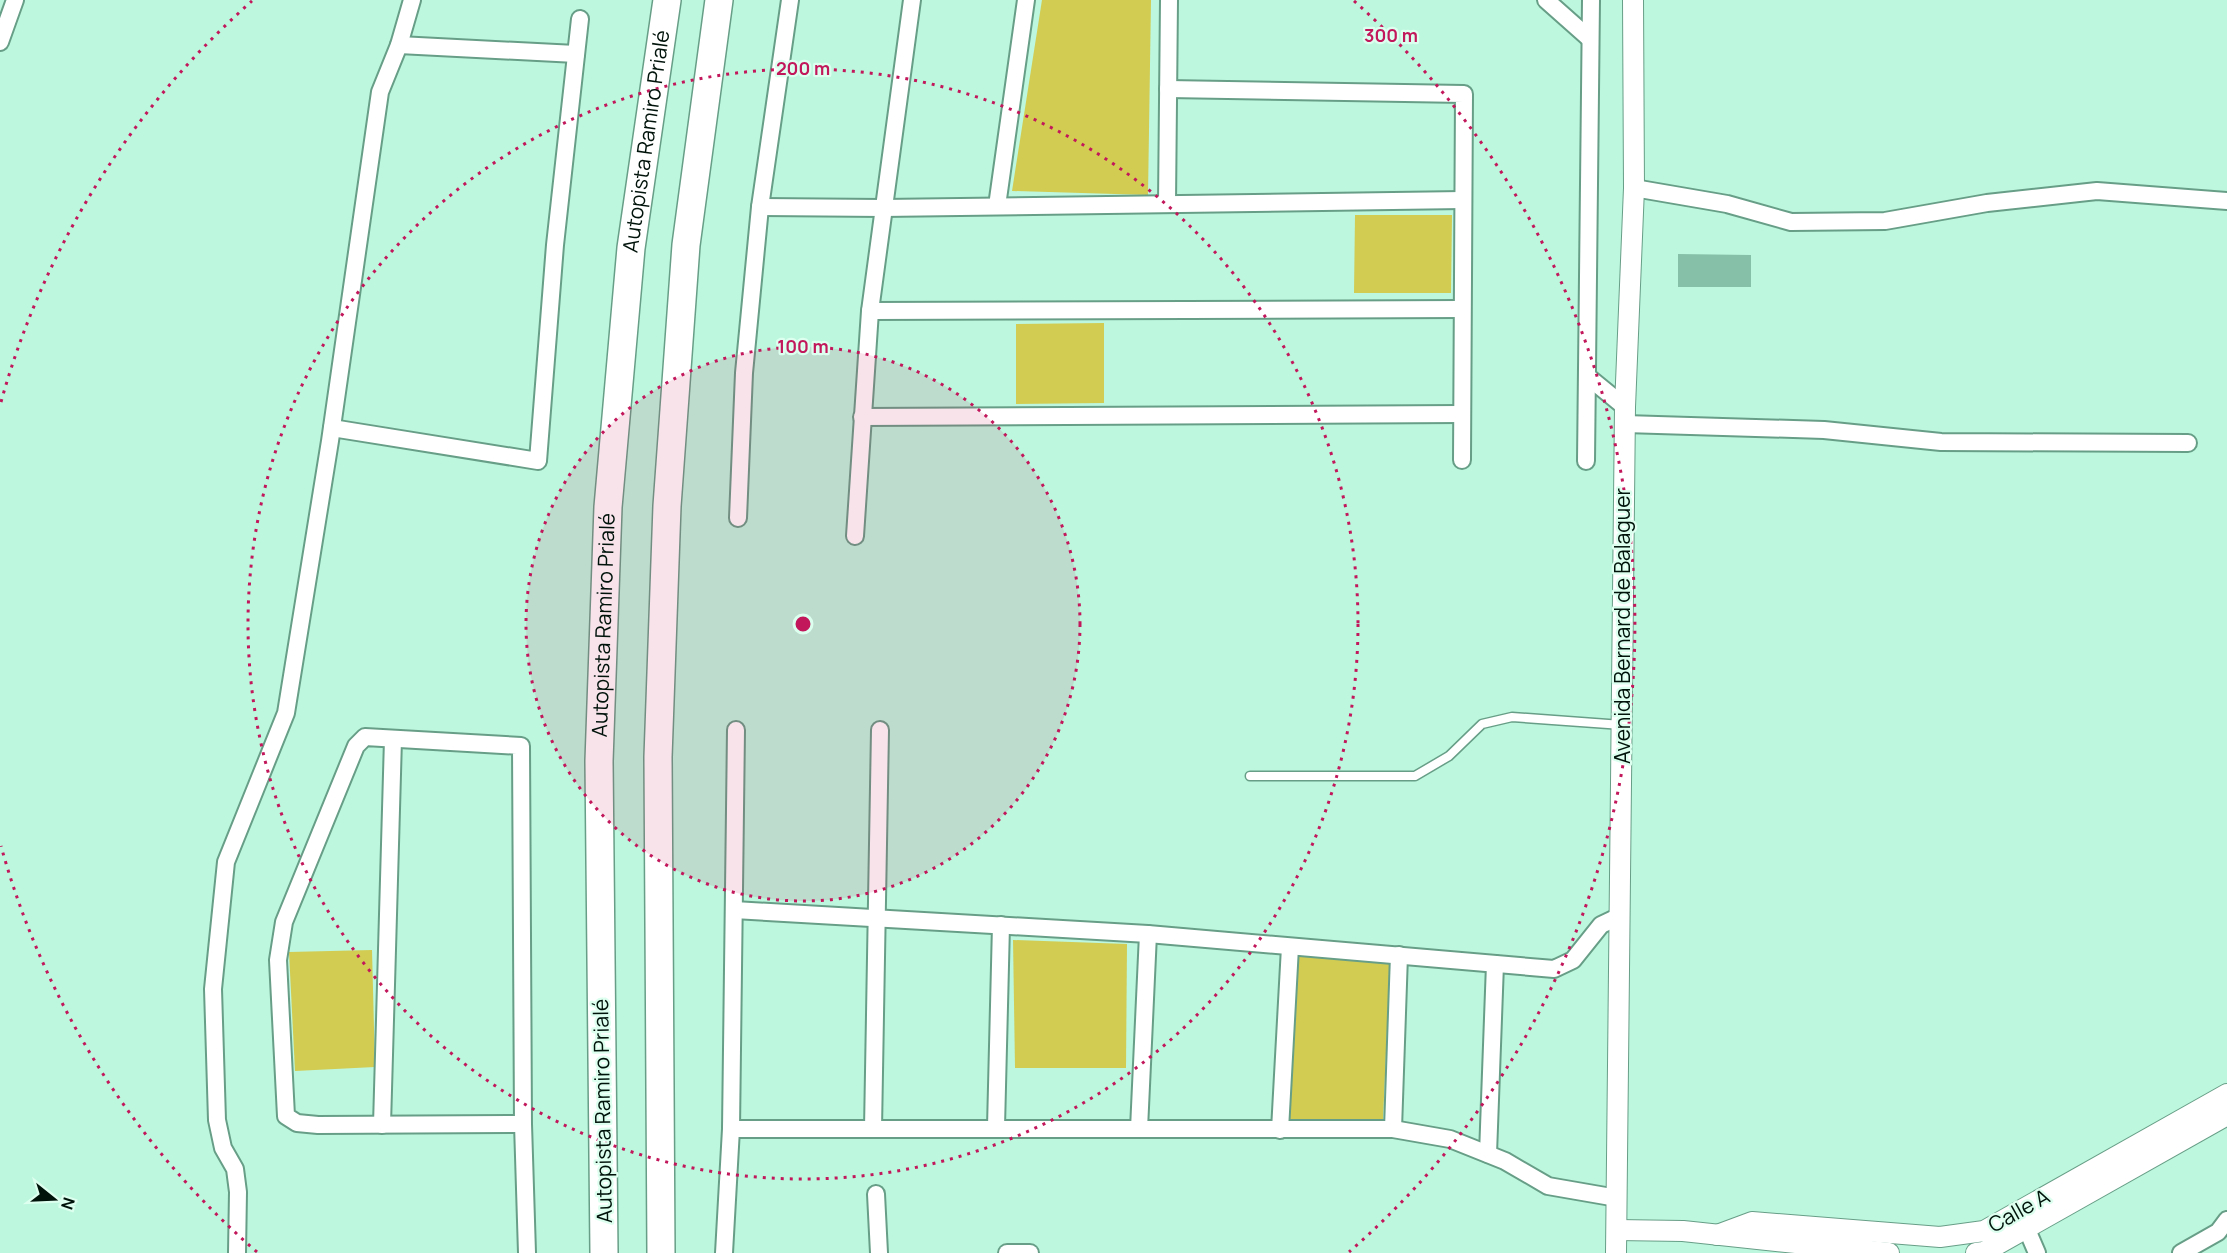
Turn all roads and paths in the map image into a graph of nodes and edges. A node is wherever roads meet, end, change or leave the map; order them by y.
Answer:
1 (15, 0) edge
2 (412, 0) edge
3 (667, 0) edge
4 (719, 0) edge
5 (790, 0) edge
6 (912, 0) edge
7 (1026, 0) edge
8 (1169, 0) edge
9 (1546, 0) edge
10 (1591, 0) edge
11 (1633, 0) edge
12 (579, 18) dead end
13 (1590, 39) junction
14 (0, 42) edge
15 (399, 45) junction
16 (576, 54) junction
17 (1168, 89) junction
18 (1634, 188) junction
19 (1463, 200) junction
20 (2227, 201) edge
21 (1167, 204) junction
22 (997, 206) junction
23 (760, 207) junction
24 (884, 208) junction
25 (1462, 309) junction
26 (870, 311) junction
27 (1587, 376) junction
28 (1462, 414) junction
29 (1625, 415) junction
30 (862, 417) junction
31 (332, 428) junction
32 (2187, 443) dead end
33 (1462, 460) dead end
34 (1586, 461) dead end
35 (738, 518) dead end
36 (855, 536) dead end
37 (1623, 725) junction
38 (736, 730) dead end
39 (880, 730) dead end
40 (393, 739) junction
41 (1250, 776) dead end
42 (734, 910) junction
43 (1620, 915) junction
44 (876, 917) junction
45 (1001, 925) junction
46 (1148, 934) junction
47 (1290, 947) junction
48 (1399, 955) junction
49 (1495, 964) junction
50 (2227, 1094) edge
51 (2227, 1115) edge
52 (523, 1124) junction
53 (382, 1125) junction
54 (996, 1127) junction
55 (1138, 1128) junction
56 (731, 1129) junction
57 (873, 1129) junction
58 (1393, 1129) junction
59 (1280, 1130) junction
60 (1488, 1154) junction
61 (876, 1194) dead end
62 (1617, 1198) junction
63 (2023, 1220) junction
64 (2227, 1220) edge
65 (1617, 1230) junction
66 (1717, 1235) junction
67 (237, 1253) edge
68 (527, 1253) edge
69 (604, 1253) edge
70 (661, 1253) edge
71 (724, 1253) edge
72 (879, 1253) edge
73 (1007, 1253) edge
74 (1028, 1253) edge
75 (1616, 1253) edge
76 (1889, 1253) edge
77 (1976, 1253) edge
78 (2037, 1253) edge
79 (2181, 1253) edge

1 - 14 street
2 - 15 street
3 - 69 highway, Autopista Ramiro Prialé
4 - 70 highway
5 - 23 street
6 - 24 street
7 - 22 street
8 - 17 street
9 - 13 street
10 - 13 street
11 - 18 street, Avenida Bernard de Balaguer
12 - 16 street
13 - 27 street
15 - 16 street
15 - 31 street
16 - 31 street
17 - 19 street
17 - 21 street
18 - 20 street
18 - 29 street, Avenida Bernard de Balaguer
19 - 21 street
19 - 25 street
21 - 22 street
22 - 24 street
23 - 24 street
23 - 35 street
24 - 26 street
25 - 26 street
25 - 28 street
26 - 30 street
27 - 29 street
27 - 34 street
28 - 30 street
28 - 33 street
29 - 32 street
29 - 37 street, Avenida Bernard de Balaguer
30 - 36 street
31 - 67 street
37 - 41 lane
37 - 43 street, Avenida Bernard de Balaguer
38 - 42 street
39 - 44 street
40 - 52 street
40 - 53 street
40 - 53 street
42 - 44 street
42 - 56 street
43 - 49 street
43 - 62 street, Avenida Bernard de Balaguer
44 - 45 street
44 - 57 street
45 - 46 street
45 - 54 street
46 - 47 street
46 - 55 street
47 - 48 street
47 - 59 street
48 - 49 street
48 - 58 street
49 - 60 street
50 - 63 street, Calle A
51 - 63 street, Calle A
52 - 53 street
52 - 68 street
54 - 55 street
54 - 57 street
55 - 59 street
56 - 57 street
56 - 71 street
58 - 59 street
58 - 60 street
60 - 62 street
61 - 72 street
62 - 65 street, Avenida Bernard de Balaguer
63 - 66 street, Calle A
63 - 77 street, Calle A
63 - 78 street
64 - 79 street
65 - 66 street, Calle A
65 - 75 street, Avenida Bernard de Balaguer
66 - 76 street, Calle A
73 - 74 street

